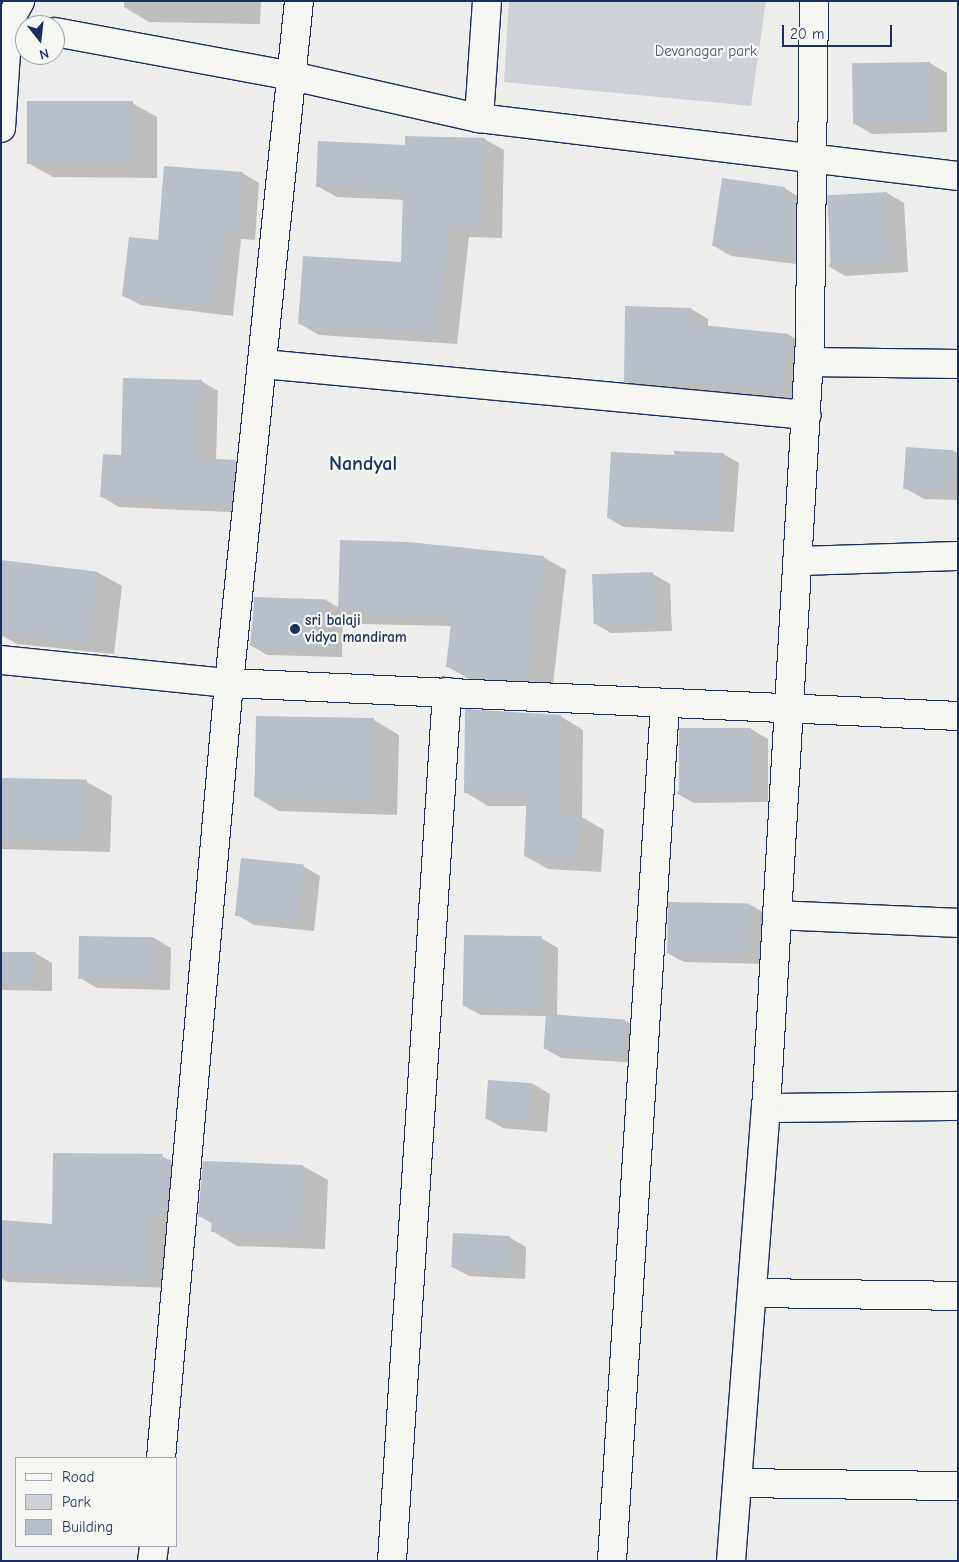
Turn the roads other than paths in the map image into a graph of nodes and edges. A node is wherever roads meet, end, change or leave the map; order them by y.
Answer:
1 (299, 1) edge
2 (487, 1) edge
3 (814, 1) edge
4 (14, 18) edge
5 (65, 34) edge
6 (292, 76) junction
7 (478, 118) junction
8 (1, 128) edge
9 (812, 159) junction
10 (958, 176) edge
11 (809, 362) junction
12 (263, 364) junction
13 (958, 364) edge
14 (807, 415) junction
15 (958, 556) edge
16 (798, 561) junction
17 (1, 660) edge
18 (229, 683) junction
19 (447, 692) junction
20 (665, 704) junction
21 (789, 709) junction
22 (958, 716) edge
23 (777, 915) junction
24 (958, 923) edge
25 (958, 1106) edge
26 (766, 1108) junction
27 (753, 1293) junction
28 (958, 1296) edge
29 (161, 1457) edge
30 (738, 1484) junction
31 (958, 1486) edge
32 (154, 1547) edge
33 (152, 1561) edge
34 (392, 1561) edge
35 (612, 1561) edge
36 (731, 1561) edge

1 - 6 street
2 - 7 street
3 - 9 street
4 - 8 street
5 - 6 street
6 - 7 street
6 - 12 street
7 - 9 street
9 - 10 street
9 - 11 street
11 - 13 street
11 - 14 street
12 - 14 street
12 - 18 street
14 - 16 street
15 - 16 street
16 - 21 street
17 - 18 street
18 - 19 street
18 - 29 street
19 - 20 street
19 - 34 street
20 - 21 street
20 - 35 street
21 - 22 street
21 - 23 street
23 - 24 street
23 - 26 street
25 - 26 street
26 - 27 street
27 - 28 street
27 - 30 street
30 - 31 street
30 - 36 street
32 - 33 street

